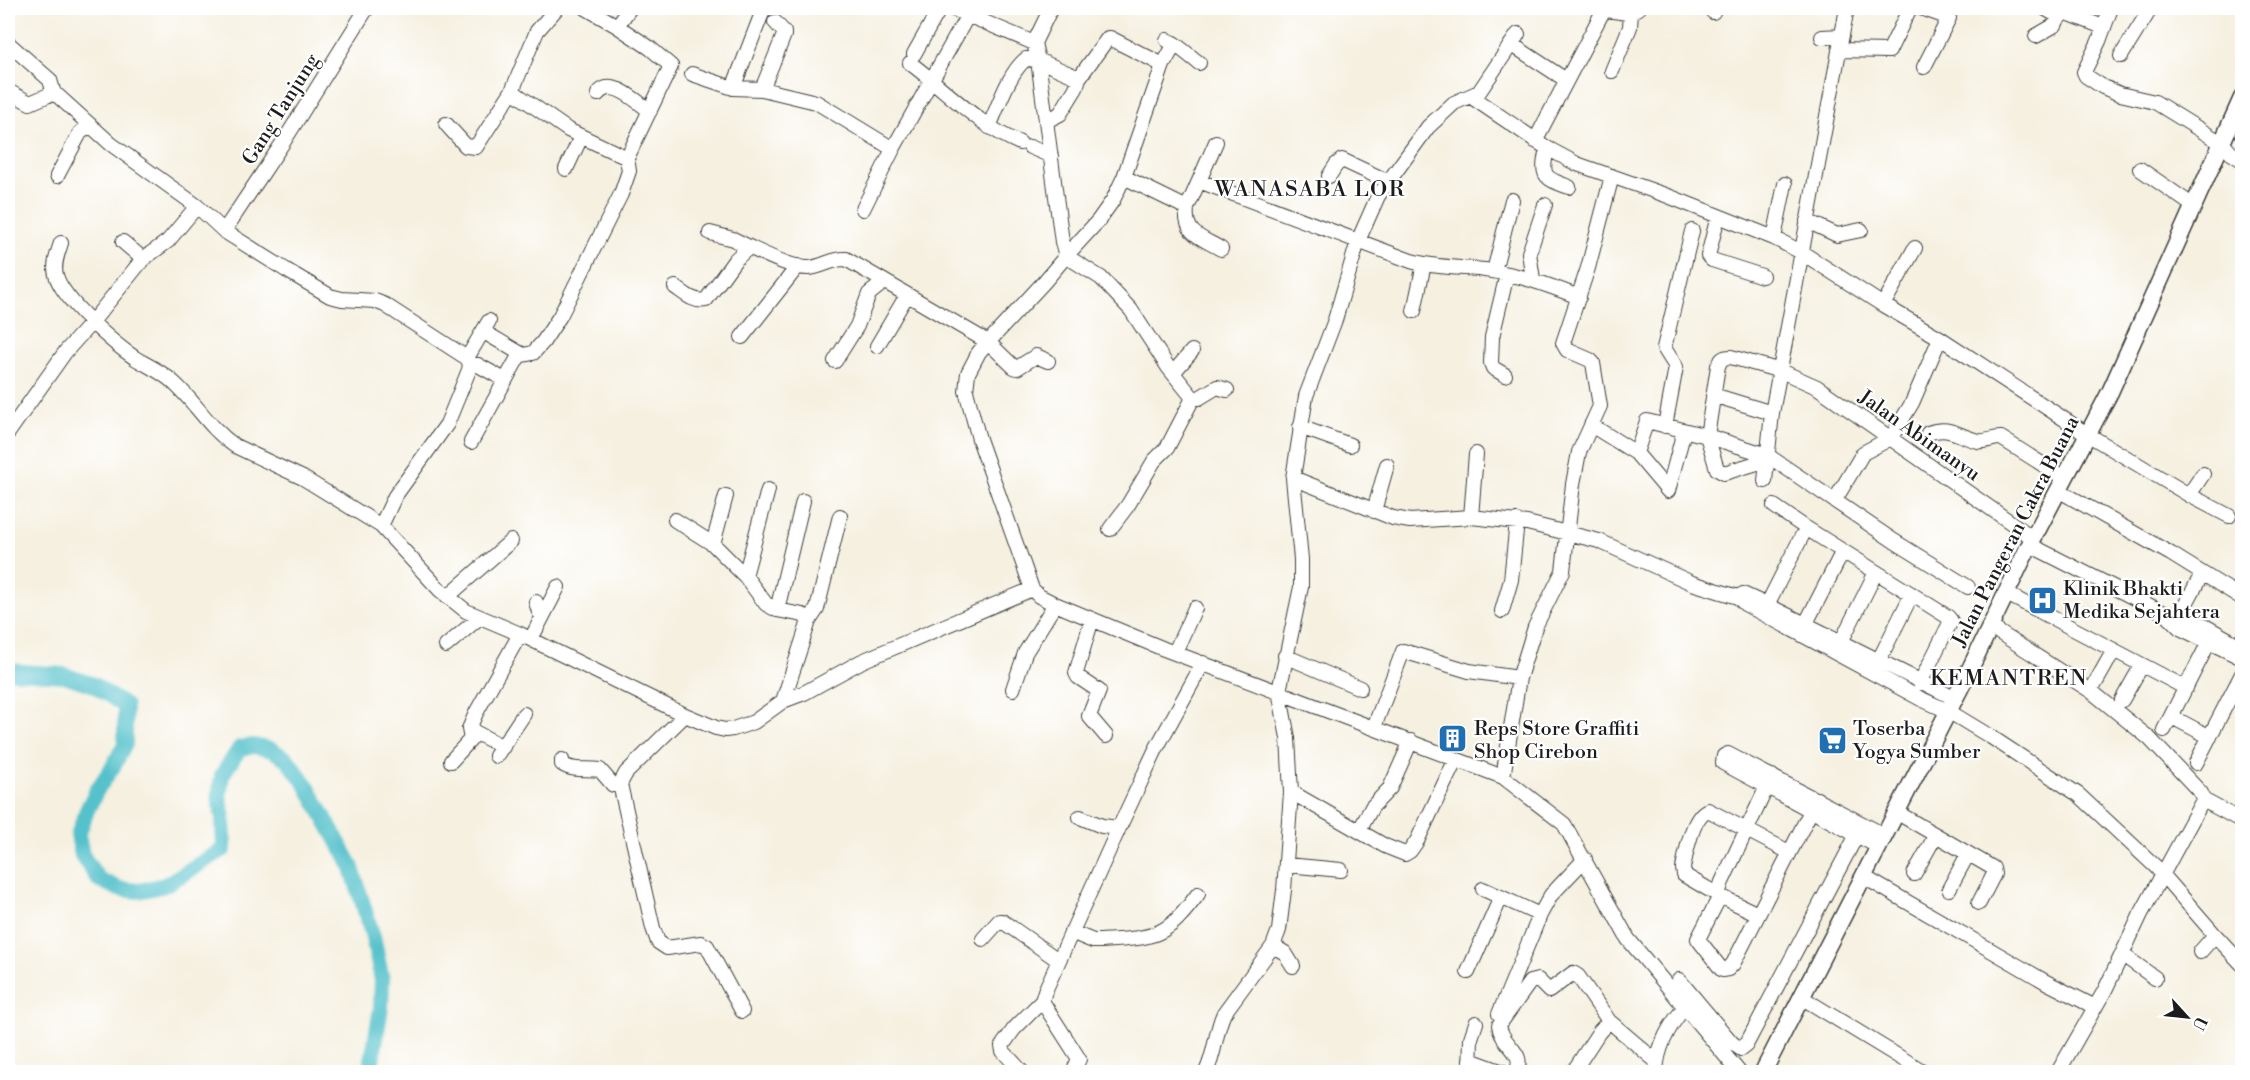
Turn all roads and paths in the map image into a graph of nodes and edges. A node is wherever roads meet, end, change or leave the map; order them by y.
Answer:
1 (367, 8) edge
2 (557, 8) edge
3 (586, 8) edge
4 (630, 8) edge
5 (764, 8) edge
6 (940, 8) edge
7 (951, 8) edge
8 (1051, 8) edge
9 (1847, 8) edge
10 (1910, 8) edge
11 (1922, 8) edge
12 (2044, 8) edge
13 (2111, 8) edge
14 (2151, 8) edge
15 (1635, 10) edge
16 (2062, 12) edge
17 (1952, 13) edge
18 (968, 15) junction
19 (775, 22) dead end
20 (617, 26) junction
21 (2103, 27) junction
22 (2036, 36) dead end
23 (1822, 37) dead end
24 (8, 43) edge
25 (1034, 43) junction
26 (1840, 43) junction
27 (2121, 56) dead end
28 (1038, 60) junction
29 (1199, 63) dead end
30 (1163, 65) junction
31 (1924, 67) dead end
32 (1612, 71) dead end
33 (692, 74) dead end
34 (1079, 78) junction
35 (1566, 80) junction
36 (931, 82) junction
37 (733, 88) junction
38 (762, 89) junction
39 (8, 91) edge
40 (512, 91) junction
41 (54, 94) junction
42 (598, 94) dead end
43 (1470, 96) junction
44 (2242, 99) edge
45 (650, 111) junction
46 (1046, 121) junction
47 (446, 124) dead end
48 (90, 126) junction
49 (989, 127) junction
50 (581, 137) junction
51 (1216, 142) dead end
52 (1541, 144) junction
53 (2223, 144) junction
54 (893, 149) junction
55 (1051, 156) junction
56 (627, 158) junction
57 (2242, 160) edge
58 (566, 169) dead end
59 (2140, 169) dead end
60 (1329, 176) dead end
61 (1612, 176) junction
62 (57, 177) dead end
63 (1124, 177) junction
64 (1199, 181) junction
65 (1387, 182) junction
66 (1785, 184) dead end
67 (1569, 187) dead end
68 (1512, 200) dead end
69 (1545, 205) dead end
70 (197, 206) junction
71 (2195, 207) junction
72 (1187, 208) junction
73 (863, 209) dead end
74 (1718, 216) junction
75 (1807, 221) junction
76 (1861, 230) dead end
77 (224, 231) junction
78 (1692, 231) dead end
79 (710, 233) dead end
80 (1774, 238) junction
81 (1358, 241) junction
82 (123, 242) dead end
83 (61, 243) dead end
84 (749, 247) junction
85 (1915, 248) dead end
86 (1221, 249) dead end
87 (1801, 252) junction
88 (1066, 256) junction
89 (143, 259) junction
90 (1424, 264) junction
91 (798, 266) junction
92 (1501, 273) junction
93 (1762, 276) dead end
94 (1533, 279) junction
95 (884, 282) junction
96 (675, 287) dead end
97 (907, 295) junction
98 (1579, 297) junction
99 (1883, 305) junction
100 (1414, 311) dead end
101 (92, 322) junction
102 (742, 337) dead end
103 (1940, 338) junction
104 (988, 342) junction
105 (877, 346) dead end
106 (1192, 351) dead end
107 (520, 354) junction
108 (469, 361) junction
109 (1048, 361) dead end
110 (835, 362) dead end
111 (1781, 371) junction
112 (1173, 373) junction
113 (1505, 375) dead end
114 (505, 380) junction
115 (1227, 390) dead end
116 (1713, 395) junction
117 (1192, 398) junction
118 (1772, 413) junction
119 (1591, 425) junction
120 (1665, 426) junction
121 (1300, 427) junction
122 (1684, 431) junction
123 (8, 433) edge
124 (1928, 433) dead end
125 (2087, 434) junction
126 (1707, 436) junction
127 (1891, 438) junction
128 (471, 442) dead end
129 (1350, 445) dead end
130 (1636, 453) junction
131 (1476, 454) dead end
132 (1767, 457) junction
133 (1387, 465) dead end
134 (2203, 474) dead end
135 (1293, 478) junction
136 (1765, 481) dead end
137 (2061, 484) junction
138 (768, 490) dead end
139 (2189, 495) junction
140 (726, 496) dead end
141 (1835, 500) junction
142 (803, 501) dead end
143 (1774, 506) dead end
144 (1374, 511) junction
145 (840, 516) dead end
146 (2229, 516) dead end
147 (1472, 517) junction
148 (675, 520) dead end
149 (1517, 521) junction
150 (381, 526) junction
151 (1806, 528) junction
152 (1110, 529) dead end
153 (1568, 533) junction
154 (511, 541) dead end
155 (2031, 541) junction
156 (713, 544) junction
157 (1843, 551) junction
158 (1876, 572) junction
159 (2202, 574) junction
160 (745, 576) junction
161 (1968, 586) dead end
162 (558, 587) dead end
163 (1032, 589) junction
164 (2006, 593) junction
165 (1912, 594) junction
166 (447, 597) junction
167 (1738, 597) junction
168 (2242, 598) edge
169 (536, 602) dead end
170 (1055, 604) junction
171 (1767, 605) junction
172 (1195, 608) dead end
173 (777, 610) junction
174 (1503, 611) dead end
175 (544, 615) junction
176 (480, 617) junction
177 (2174, 618) junction
178 (1092, 619) junction
179 (809, 621) junction
180 (1805, 625) junction
181 (1989, 626) junction
182 (526, 636) junction
183 (1841, 642) junction
184 (2209, 642) junction
185 (446, 646) dead end
186 (2242, 647) edge
187 (2114, 650) junction
188 (1175, 652) junction
189 (1286, 656) junction
190 (2242, 657) edge
191 (1878, 662) junction
192 (1203, 663) junction
193 (2142, 665) junction
194 (2242, 674) edge
195 (1519, 678) junction
196 (2096, 681) dead end
197 (1920, 683) junction
198 (1360, 688) dead end
199 (2186, 688) junction
200 (1013, 690) dead end
201 (1279, 691) junction
202 (793, 697) junction
203 (2122, 700) dead end
204 (1951, 705) junction
205 (524, 714) dead end
206 (685, 715) junction
207 (2172, 717) junction
208 (1374, 727) junction
209 (469, 729) junction
210 (2164, 730) dead end
211 (1106, 735) dead end
212 (2210, 737) junction
213 (1411, 741) junction
214 (1456, 759) junction
215 (562, 760) dead end
216 (451, 761) dead end
217 (2196, 763) dead end
218 (1503, 777) junction
219 (620, 784) junction
220 (1292, 792) junction
221 (2204, 800) junction
222 (1814, 804) junction
223 (1896, 812) junction
224 (1080, 817) dead end
225 (2242, 821) edge
226 (1119, 828) junction
227 (1747, 830) junction
228 (1860, 830) junction
229 (1359, 831) junction
230 (1936, 835) junction
231 (1882, 841) junction
232 (1790, 852) junction
233 (1968, 854) junction
234 (1585, 859) junction
235 (1287, 865) junction
236 (1341, 870) dead end
237 (1914, 874) dead end
238 (2162, 876) junction
239 (1864, 877) junction
240 (1483, 889) dead end
241 (1949, 889) dead end
242 (1198, 894) dead end
243 (1720, 896) junction
244 (1501, 897) junction
245 (1979, 903) dead end
246 (1758, 914) junction
247 (1540, 915) junction
248 (1071, 932) junction
249 (2215, 935) junction
250 (983, 939) dead end
251 (1274, 946) junction
252 (2200, 952) dead end
253 (2123, 955) junction
254 (1058, 960) junction
255 (2242, 964) edge
256 (1293, 966) dead end
257 (1468, 972) dead end
258 (2155, 978) dead end
259 (1679, 980) dead end
260 (1801, 997) junction
261 (1042, 1001) junction
262 (2095, 1007) junction
263 (1684, 1008) junction
264 (742, 1011) dead end
265 (1499, 1014) dead end
266 (1609, 1021) junction
267 (1476, 1023) dead end
268 (1711, 1030) junction
269 (1470, 1066) edge
270 (1656, 1068) edge
271 (1022, 1072) edge
272 (1073, 1072) edge
273 (1206, 1072) edge
274 (1503, 1072) edge
275 (1516, 1072) edge
276 (1573, 1072) edge
277 (1739, 1072) edge
278 (1763, 1072) edge
279 (1924, 1072) edge
280 (2058, 1072) edge

1 - 77 street, Gang Tanjung
2 - 40 street
3 - 20 street
4 - 20 street
5 - 37 street
6 - 36 street
7 - 18 street
8 - 25 street
9 - 26 street
10 - 26 street
11 - 17 street
12 - 16 street
13 - 21 street
14 - 27 street
15 - 32 street
15 - 35 street
16 - 21 street
16 - 22 street
17 - 31 street
18 - 25 street
18 - 36 street
19 - 38 street
20 - 45 street
21 - 53 street
23 - 26 street
24 - 41 street
25 - 28 street
26 - 75 street
28 - 34 street
28 - 46 street
28 - 49 street
29 - 30 street
30 - 34 street
30 - 63 street
33 - 37 street
34 - 46 street
35 - 43 street
35 - 52 street
36 - 49 street
36 - 54 street
37 - 38 street
38 - 54 street
39 - 41 street
40 - 47 street
40 - 50 street
41 - 48 street
42 - 45 street
43 - 52 street
43 - 65 street
44 - 53 main road, Jalan Pangeran Cakra Buana
45 - 56 street
46 - 55 street
48 - 62 street
48 - 70 street
49 - 55 street
50 - 56 street
50 - 58 street
51 - 64 street
52 - 61 street
52 - 67 street
53 - 57 street
53 - 71 main road, Jalan Pangeran Cakra Buana
54 - 73 street
55 - 88 street
56 - 107 street
59 - 71 street
60 - 65 street
61 - 74 street
61 - 98 street
63 - 72 street
63 - 88 street
64 - 72 street
64 - 81 street
65 - 81 street
66 - 80 street
68 - 92 street
69 - 94 street
70 - 77 street
70 - 89 street
71 - 125 main road, Jalan Pangeran Cakra Buana
72 - 86 street
74 - 80 street
74 - 93 street
75 - 76 street
75 - 87 street
77 - 108 street
78 - 120 street
79 - 84 street
80 - 87 street
81 - 90 street
81 - 121 street
82 - 89 street
83 - 101 street
84 - 91 street
84 - 96 street
85 - 99 street
87 - 99 street
87 - 111 street
88 - 104 street
88 - 112 street
89 - 101 street
90 - 92 street
90 - 100 street
91 - 95 street
91 - 102 street
92 - 94 street
92 - 113 street
94 - 98 street
95 - 97 street
95 - 110 street
97 - 104 street
97 - 105 street
98 - 119 street
99 - 103 street
101 - 123 street
101 - 150 street
103 - 125 street
103 - 127 street
104 - 109 street
104 - 163 street
106 - 112 street
107 - 108 street
107 - 114 street
108 - 114 street
108 - 150 street
111 - 116 street, Jalan Abimanyu
111 - 118 street
111 - 127 street, Jalan Abimanyu
112 - 117 street
114 - 128 street
115 - 117 street
116 - 118 street
116 - 126 street
117 - 152 street
118 - 132 street
119 - 130 street
119 - 153 street
120 - 122 street
120 - 130 street
121 - 129 street
121 - 135 street
122 - 126 street
122 - 130 street
124 - 137 street
125 - 137 main road, Jalan Pangeran Cakra Buana
125 - 139 street
126 - 132 street
126 - 132 street
127 - 141 street
127 - 155 street, Jalan Abimanyu
131 - 147 street
132 - 136 street
132 - 141 street
133 - 144 street
134 - 139 street
135 - 144 street
135 - 189 street
137 - 155 main road, Jalan Pangeran Cakra Buana
137 - 159 street
138 - 160 street
139 - 146 street
140 - 156 street
141 - 161 street
142 - 173 street
143 - 151 street
144 - 147 street
145 - 179 street
147 - 149 street
148 - 156 street
149 - 153 street
149 - 174 street
150 - 166 street
151 - 157 street
151 - 171 street
153 - 167 street
153 - 195 street
154 - 166 street
155 - 164 main road, Jalan Pangeran Cakra Buana
155 - 177 street, Jalan Abimanyu
156 - 160 street
157 - 158 street
157 - 180 street
158 - 165 street
158 - 183 street
159 - 168 street
159 - 177 street
160 - 173 street
162 - 175 street
163 - 170 street
163 - 202 street
164 - 181 main road, Jalan Pangeran Cakra Buana
164 - 187 street
165 - 191 street
165 - 197 street
166 - 176 street
167 - 171 street
167 - 204 street
169 - 175 street
170 - 178 street
170 - 200 street
171 - 180 street
172 - 188 street
173 - 179 street
175 - 182 street
176 - 182 street
176 - 185 street
177 - 184 street
177 - 186 street
178 - 188 street
178 - 211 street
179 - 202 street
180 - 183 street
181 - 204 main road, Jalan Pangeran Cakra Buana
181 - 221 street
182 - 206 street
182 - 209 street
183 - 191 street
184 - 190 street
184 - 199 street
187 - 193 street
187 - 196 street
188 - 192 street
189 - 198 street
189 - 201 street
191 - 197 street
192 - 201 street
192 - 226 street
193 - 199 street
193 - 203 street
194 - 212 street
195 - 208 street
195 - 218 street
197 - 204 street
199 - 207 street
201 - 208 street
201 - 220 street
202 - 206 street
204 - 223 main road, Jalan Pangeran Cakra Buana
204 - 238 street
205 - 209 street
206 - 219 street
207 - 210 street
207 - 212 street
208 - 213 street
209 - 216 street
212 - 217 street
213 - 214 street
213 - 229 street
214 - 218 street
214 - 229 street
215 - 219 street
218 - 234 street
219 - 264 street
220 - 229 street
220 - 235 street
221 - 225 street
221 - 238 street
222 - 227 street
222 - 228 street
222 - 232 street
223 - 230 street
223 - 231 main road, Jalan Pangeran Cakra Buana
224 - 226 street
226 - 248 street
227 - 232 street
227 - 243 street
227 - 243 street
228 - 231 street
228 - 268 street
230 - 233 street
230 - 237 street
231 - 239 main road, Jalan Pangeran Cakra Buana
232 - 246 street
233 - 241 street
233 - 245 street
234 - 247 street
234 - 263 street
235 - 236 street
235 - 251 street
238 - 249 street
238 - 253 street
239 - 260 main road, Jalan Pangeran Cakra Buana
239 - 262 street
240 - 244 street
242 - 248 street
243 - 246 street
243 - 246 street
244 - 247 street
244 - 257 street
247 - 265 street
248 - 254 street
249 - 252 street
249 - 255 street
250 - 254 street
251 - 256 street
251 - 273 street
253 - 258 street
253 - 262 street
254 - 261 street
259 - 268 street
260 - 278 main road, Jalan Pangeran Cakra Buana
260 - 279 street
261 - 271 street
261 - 272 street
262 - 280 street
263 - 268 street
263 - 270 street
266 - 270 street
266 - 275 street
266 - 276 street
267 - 269 street
268 - 277 street
269 - 274 street

